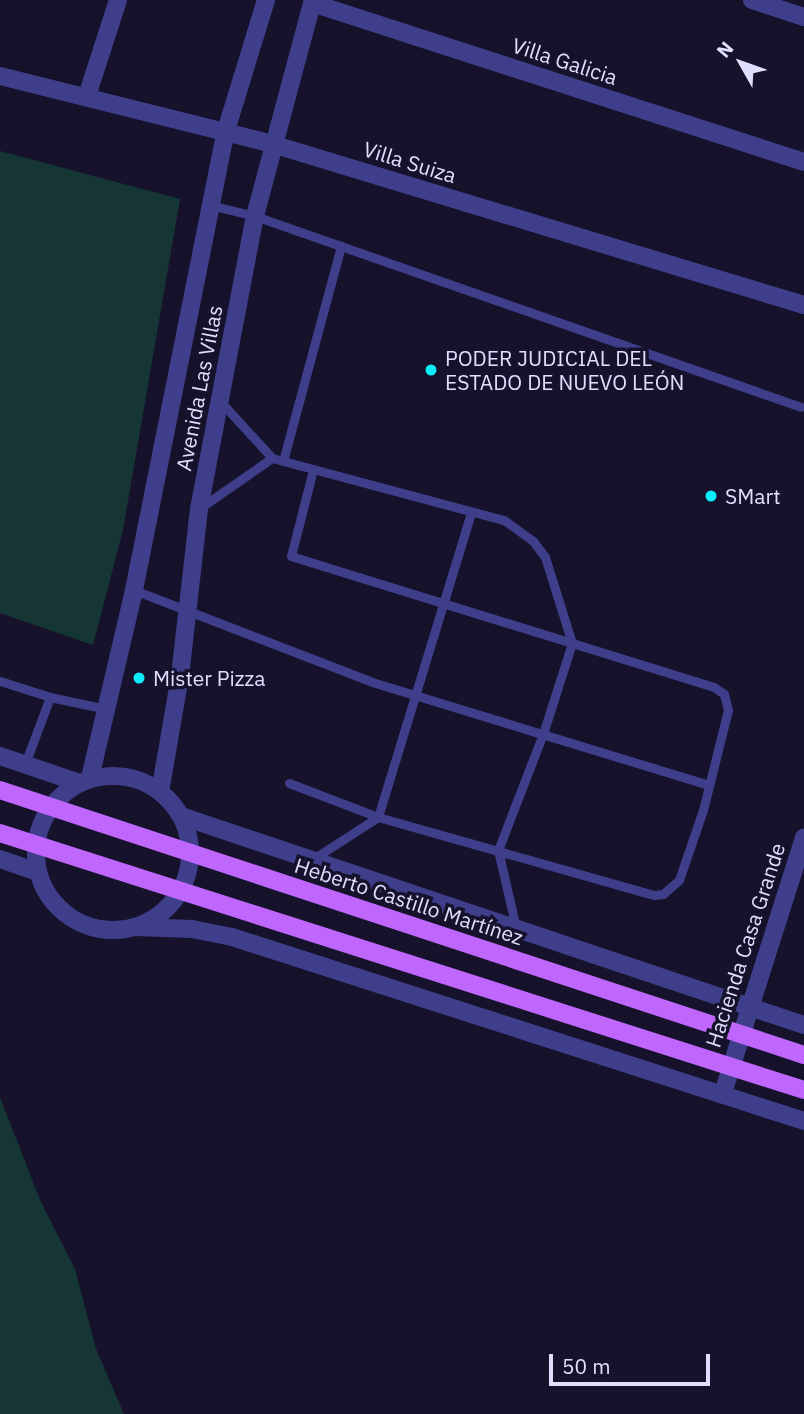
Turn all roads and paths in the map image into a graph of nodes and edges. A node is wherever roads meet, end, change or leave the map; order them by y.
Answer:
1 (118, 0) edge
2 (266, 0) edge
3 (752, 0) edge
4 (313, 1) edge
5 (804, 17) edge
6 (0, 76) edge
7 (88, 96) junction
8 (225, 134) junction
9 (272, 144) junction
10 (804, 162) edge
11 (210, 205) junction
12 (255, 216) junction
13 (341, 246) junction
14 (804, 306) edge
15 (220, 401) junction
16 (801, 407) dead end
17 (272, 458) junction
18 (283, 461) junction
19 (313, 470) junction
20 (199, 509) junction
21 (471, 512) junction
22 (134, 590) junction
23 (444, 605) junction
24 (186, 612) junction
25 (572, 643) junction
26 (0, 681) edge
27 (414, 693) junction
28 (50, 697) junction
29 (106, 709) junction
30 (544, 731) junction
31 (0, 756) edge
32 (25, 764) junction
33 (83, 780) junction
34 (289, 783) dead end
35 (709, 785) junction
36 (0, 790) edge
37 (160, 792) junction
38 (51, 806) junction
39 (181, 816) junction
40 (378, 817) junction
41 (0, 833) edge
42 (804, 838) edge
43 (38, 846) junction
44 (498, 850) junction
45 (190, 852) junction
46 (0, 859) edge
47 (312, 860) junction
48 (37, 872) junction
49 (179, 893) junction
50 (136, 927) junction
51 (517, 929) junction
52 (748, 1008) junction
53 (804, 1025) edge
54 (741, 1034) junction
55 (804, 1055) edge
56 (729, 1067) junction
57 (804, 1090) edge
58 (723, 1093) junction
59 (804, 1121) edge

1 - 7 street
2 - 8 street, Avenida Las Villas
3 - 5 street
4 - 9 street, Avenida Las Villas
4 - 10 street, Villa Galicia
6 - 7 street, Villa Suiza
7 - 8 street, Villa Suiza
8 - 9 street, Villa Suiza
8 - 11 street, Avenida Las Villas
9 - 12 street, Avenida Las Villas
9 - 14 street, Villa Suiza
11 - 12 lane
11 - 22 street, Avenida Las Villas
12 - 13 lane
12 - 15 street, Avenida Las Villas
13 - 16 lane
13 - 18 lane
15 - 17 lane
15 - 20 street, Avenida Las Villas
17 - 18 lane
17 - 20 lane
18 - 19 lane
19 - 21 lane
19 - 23 lane
20 - 24 street, Avenida Las Villas
21 - 23 lane
21 - 25 lane
22 - 24 lane
22 - 29 street, Avenida Las Villas
23 - 25 lane
23 - 27 lane
24 - 27 lane
24 - 37 street, Avenida Las Villas
25 - 30 lane
25 - 35 lane
26 - 28 lane
27 - 30 lane
27 - 40 lane
28 - 29 lane
28 - 32 lane
29 - 33 street, Avenida Las Villas
30 - 35 lane
30 - 44 lane
31 - 32 street
32 - 33 street
33 - 37 street
33 - 38 street
34 - 40 lane
35 - 44 lane
36 - 38 main road, Heberto Castillo Martínez
37 - 39 street
38 - 43 street
38 - 45 main road, Heberto Castillo Martínez
39 - 45 street
39 - 47 street
40 - 44 lane
40 - 47 lane
41 - 43 main road
42 - 52 street, Hacienda Casa Grande
43 - 48 street
43 - 49 main road
44 - 51 lane
45 - 49 street
45 - 54 main road, Heberto Castillo Martínez
46 - 48 street
47 - 51 street
48 - 50 street
49 - 50 street
49 - 56 main road
50 - 58 street
51 - 52 street
52 - 53 street
52 - 54 street, Hacienda Casa Grande
54 - 55 main road, Heberto Castillo Martínez
54 - 56 street, Hacienda Casa Grande
56 - 57 main road
56 - 58 street, Hacienda Casa Grande
58 - 59 street

